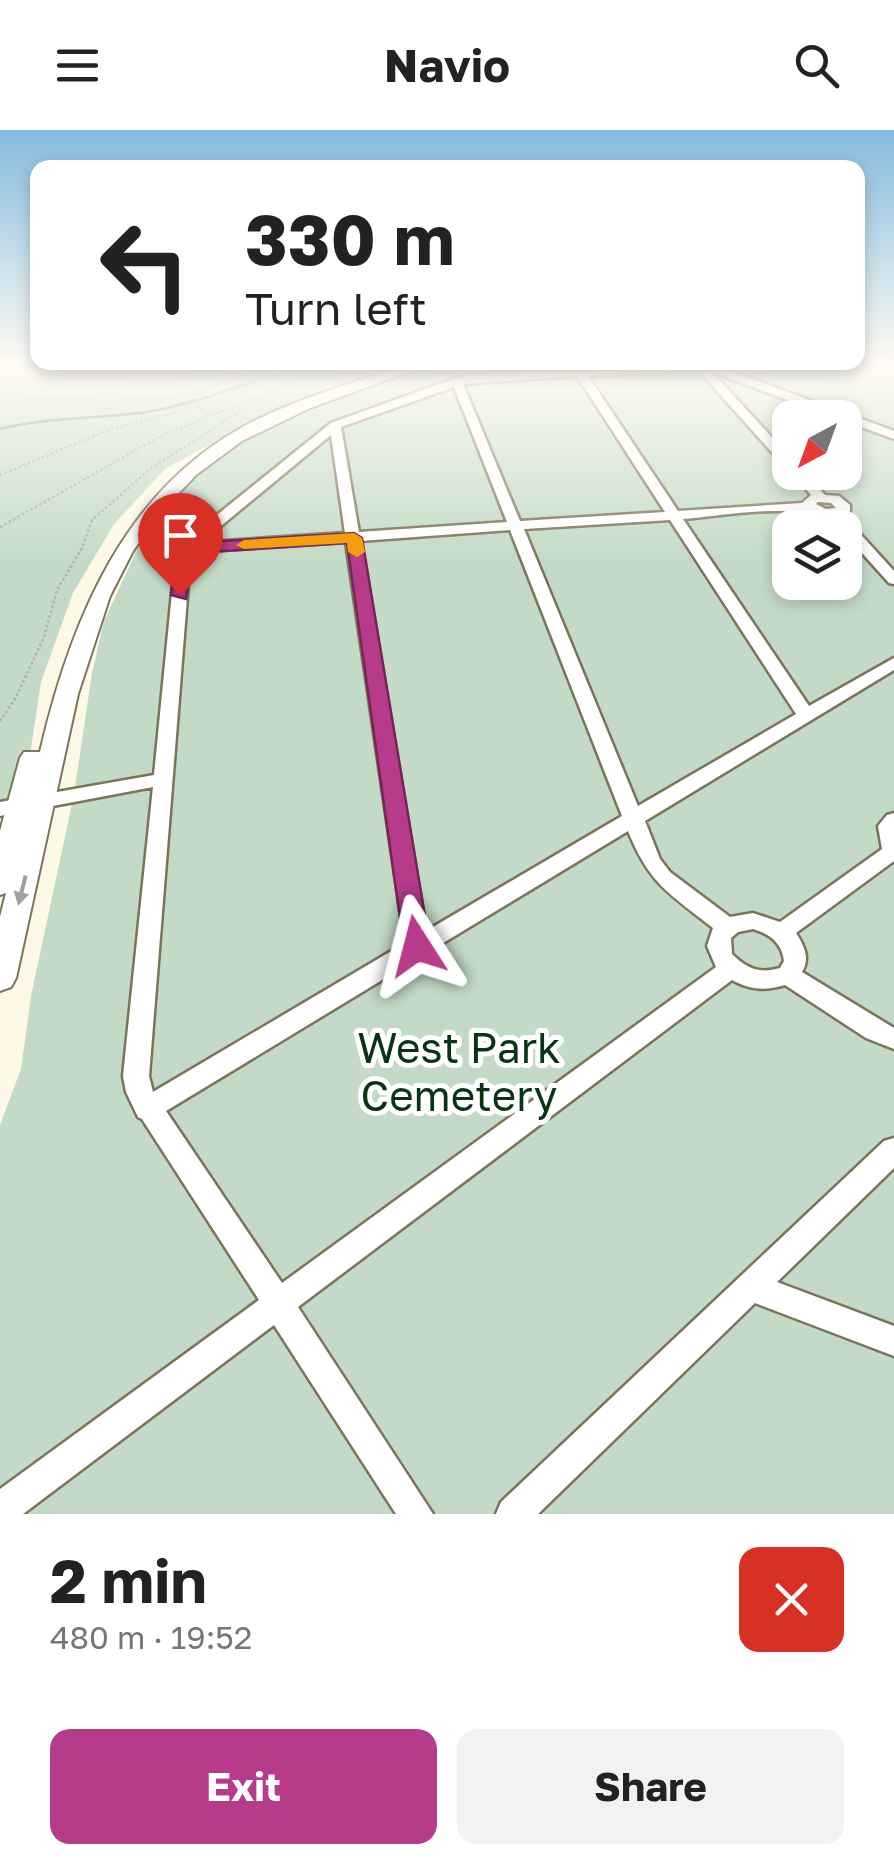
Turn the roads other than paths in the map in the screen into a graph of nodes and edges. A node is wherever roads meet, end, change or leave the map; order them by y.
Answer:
1 (243, 430) edge
2 (253, 430) edge
3 (330, 430) edge
4 (336, 430) edge
5 (477, 430) edge
6 (617, 430) edge
7 (807, 490) edge
8 (814, 502) junction
9 (673, 515) junction
10 (515, 527) junction
11 (354, 538) junction
12 (194, 548) junction
13 (894, 580) edge
14 (894, 663) edge
15 (806, 715) junction
16 (164, 779) junction
17 (20, 805) edge
18 (634, 817) junction
19 (894, 820) edge
20 (894, 851) edge
21 (0, 884) edge
22 (726, 927) junction
23 (782, 932) junction
24 (417, 946) junction
25 (730, 969) junction
26 (788, 975) junction
27 (0, 978) edge
28 (894, 1039) edge
29 (148, 1109) junction
30 (894, 1150) edge
31 (751, 1287) junction
32 (280, 1304) junction
33 (894, 1341) edge
34 (0, 1510) edge
35 (416, 1514) edge
36 (512, 1514) edge

1 - 17 main road
2 - 17 main road
3 - 12 lane
4 - 11 lane
5 - 10 lane
6 - 9 lane
7 - 8 lane
8 - 9 lane
8 - 13 lane
9 - 10 lane
9 - 15 lane
10 - 11 lane
10 - 18 lane
11 - 12 lane
11 - 24 lane
12 - 16 lane
14 - 15 lane
15 - 18 lane
16 - 17 lane
16 - 29 lane
17 - 21 main road
17 -> 27 main road
18 - 22 lane
18 - 24 lane
19 - 20 lane
20 - 23 lane
22 - 23 lane
22 - 25 lane
23 - 26 lane
24 - 29 lane
25 - 26 lane
25 - 32 lane
26 - 28 lane
29 - 32 lane
30 - 31 lane
31 - 33 lane
31 - 36 lane
32 - 34 lane
32 - 35 lane

